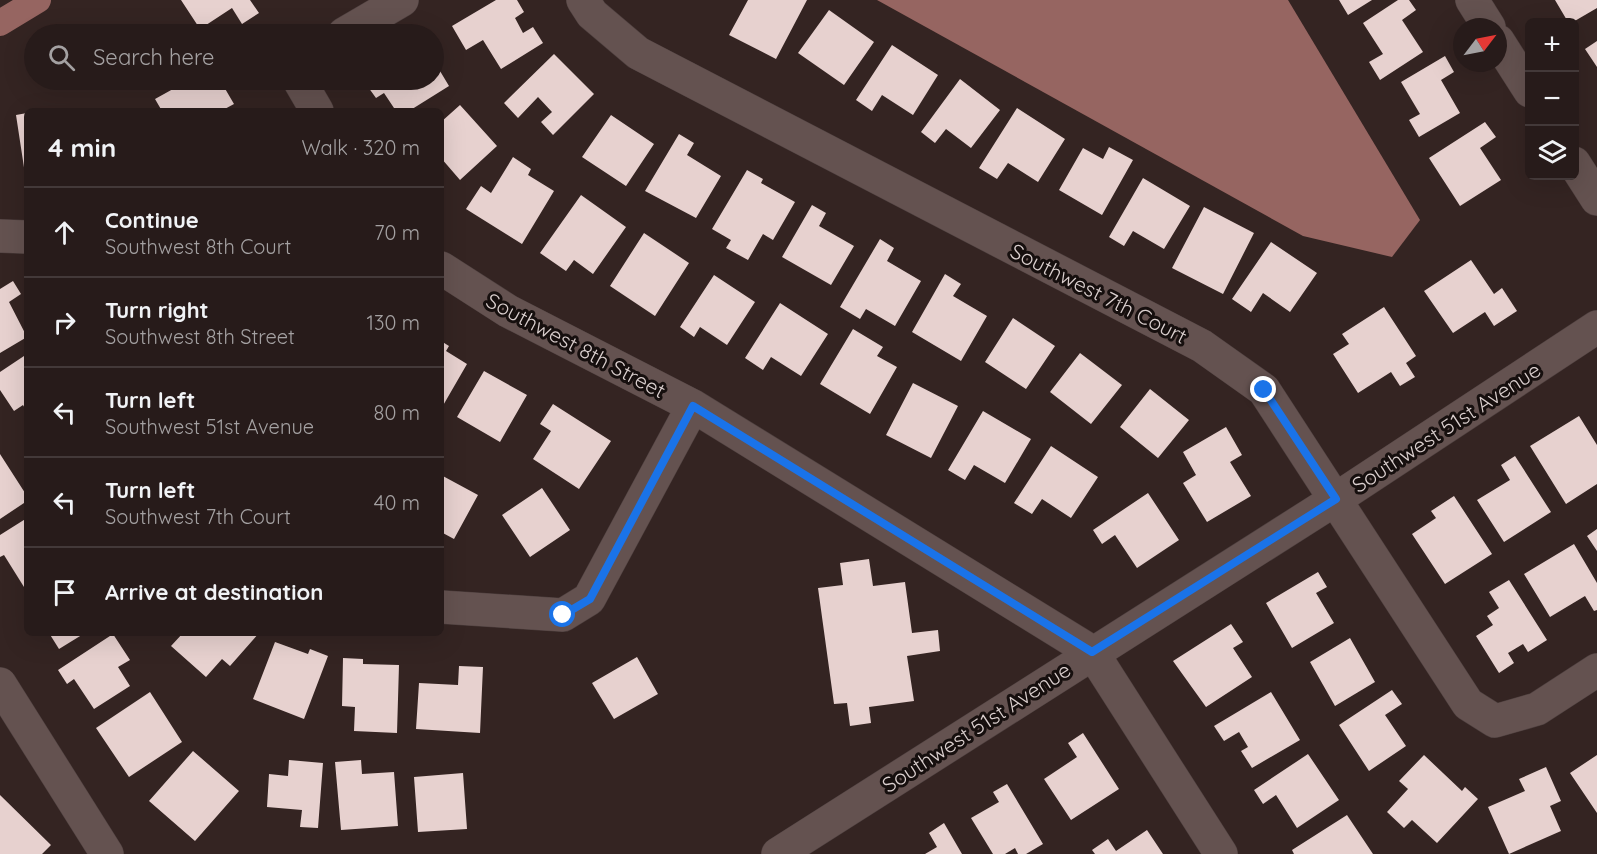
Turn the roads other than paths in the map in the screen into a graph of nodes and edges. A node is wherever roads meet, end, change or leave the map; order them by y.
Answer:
1 (402, 0) edge
2 (583, 0) edge
3 (1472, 0) edge
4 (1483, 18) edge
5 (361, 24) edge
6 (1507, 55) edge
7 (1525, 83) edge
8 (305, 90) edge
9 (315, 108) edge
10 (1579, 170) edge
11 (1597, 199) edge
12 (0, 236) edge
13 (24, 237) edge
14 (444, 270) edge
15 (1597, 327) edge
16 (693, 406) junction
17 (1336, 499) junction
18 (444, 607) edge
19 (1092, 652) junction
20 (1597, 670) edge
21 (0, 684) edge
22 (107, 854) edge
23 (778, 854) edge
24 (1221, 854) edge

1 - 5 street
2 - 17 street, Southwest 7th Court
3 - 4 street
6 - 7 street
8 - 9 street
10 - 11 street
12 - 13 street
14 - 16 street, Southwest 8th Street
15 - 17 street, Southwest 51st Avenue
16 - 18 street
16 - 19 street, Southwest 8th Street
17 - 19 street, Southwest 51st Avenue
17 - 20 street, Southwest 7th Court
19 - 23 street, Southwest 51st Avenue
19 - 24 street, Southwest 8th Street
21 - 22 street

